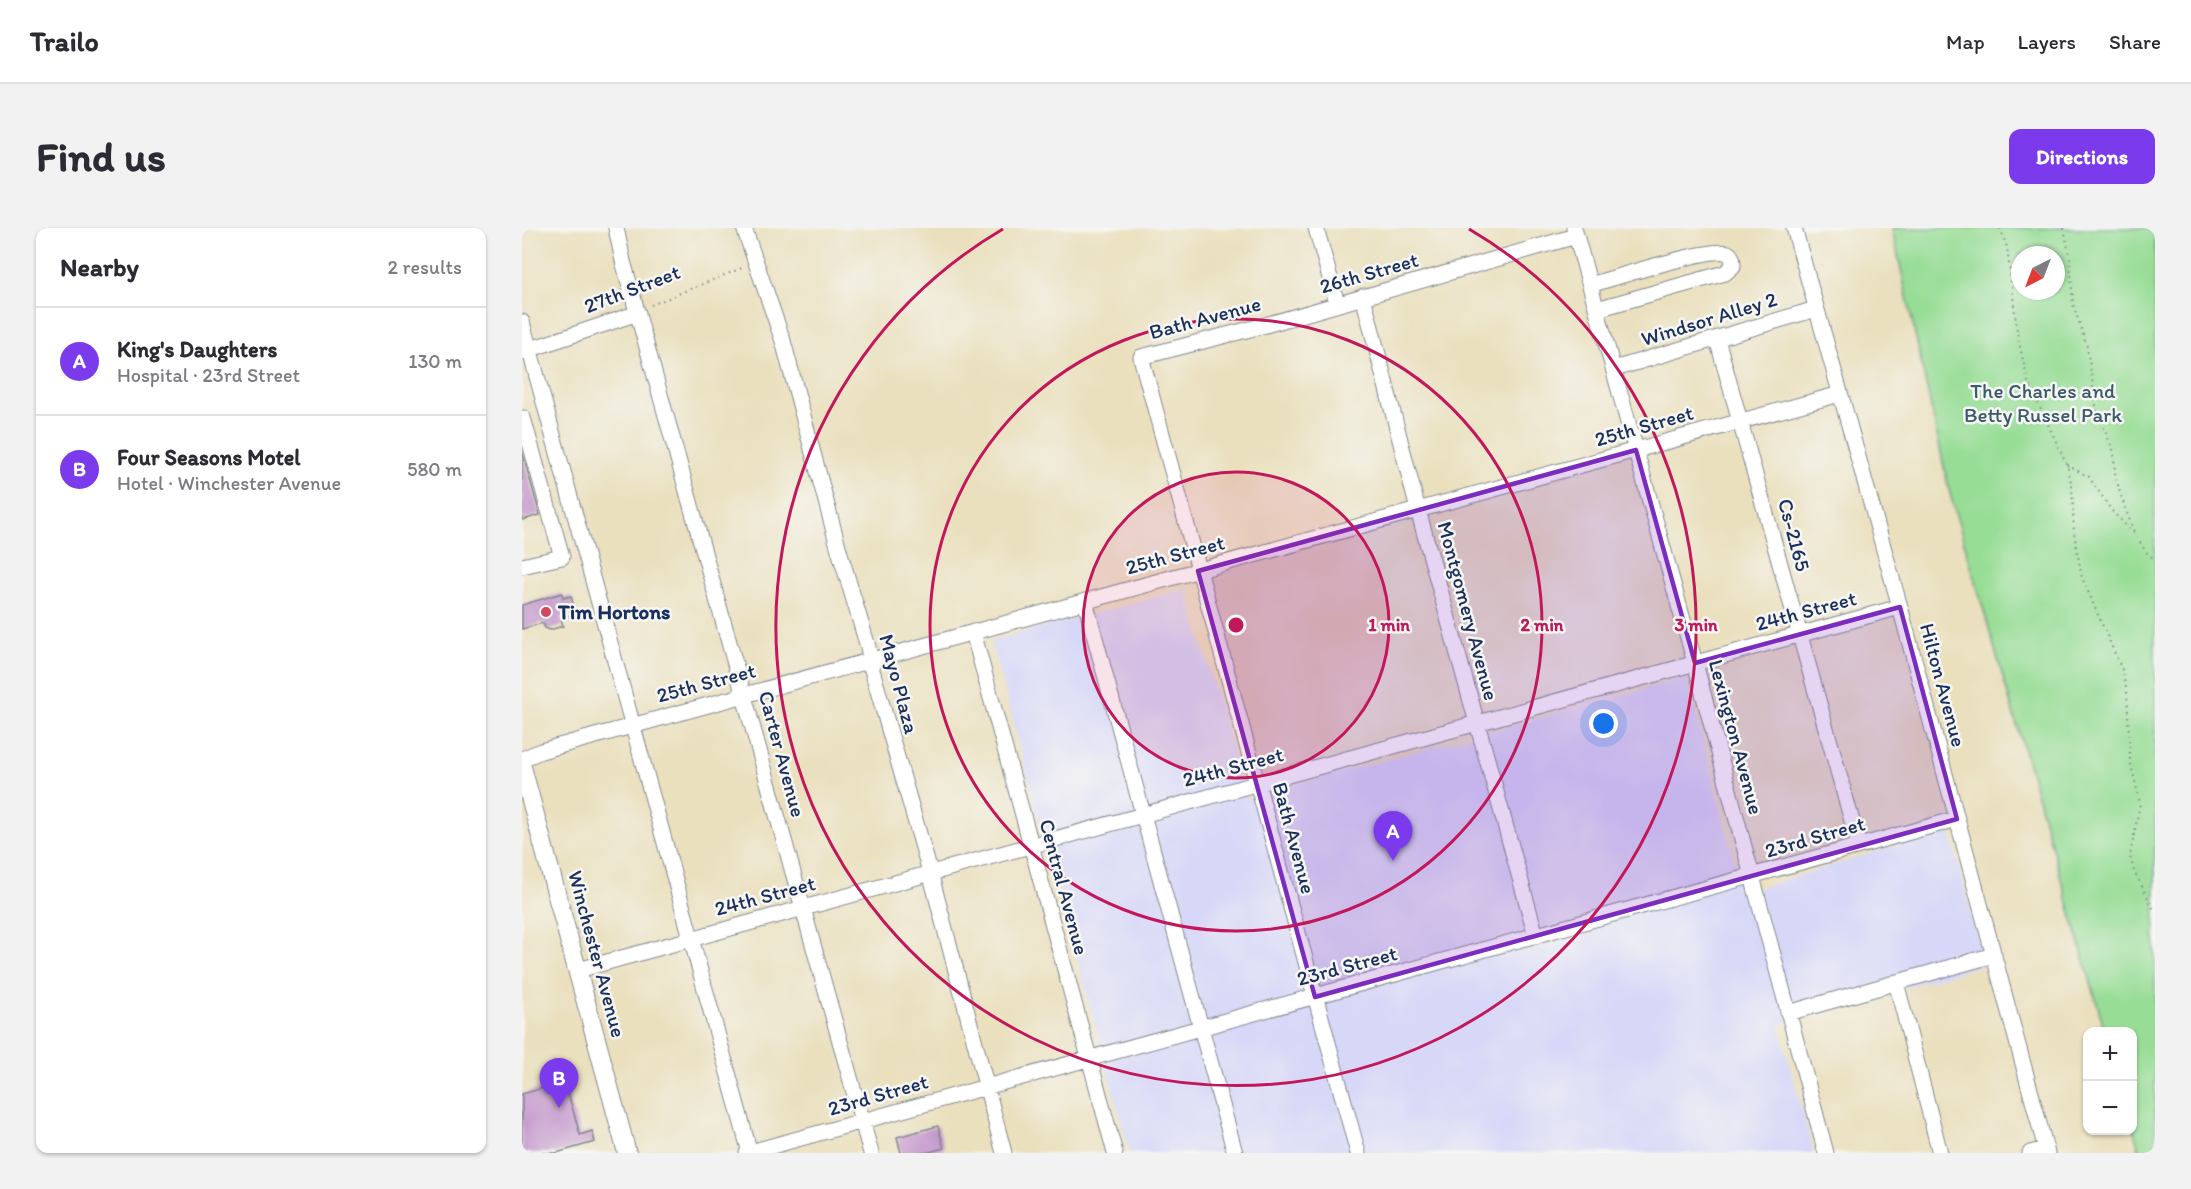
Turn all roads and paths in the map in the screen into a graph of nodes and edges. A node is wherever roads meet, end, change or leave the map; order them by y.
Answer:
1 (616, 228) edge
2 (744, 228) edge
3 (1316, 228) edge
4 (1794, 228) edge
5 (2000, 228) edge
6 (2064, 228) edge
7 (1575, 232) edge
8 (753, 257) junction
9 (1686, 259) junction
10 (1646, 269) junction
11 (1692, 283) junction
12 (1590, 285) junction
13 (1654, 294) junction
14 (1363, 296) junction
15 (1337, 303) junction
16 (1597, 309) junction
17 (1815, 309) junction
18 (1311, 311) joint
19 (638, 313) junction
20 (522, 322) edge
21 (1717, 339) junction
22 (526, 351) edge
23 (1614, 369) junction
24 (1840, 394) junction
25 (522, 418) edge
26 (1741, 421) junction
27 (1636, 450) junction
28 (2067, 465) junction
29 (1419, 510) junction
30 (2135, 535) junction
31 (2155, 560) edge
32 (522, 566) edge
33 (1198, 571) junction
34 (1084, 601) junction
35 (1900, 607) junction
36 (973, 632) junction
37 (1799, 634) junction
38 (870, 661) junction
39 (1695, 663) junction
40 (744, 694) junction
41 (1476, 723) junction
42 (633, 725) junction
43 (522, 759) edge
44 (522, 767) edge
45 (1257, 784) junction
46 (1143, 814) junction
47 (1957, 819) junction
48 (1031, 846) junction
49 (1859, 846) junction
50 (930, 872) junction
51 (1752, 876) junction
52 (802, 908) junction
53 (2155, 912) edge
54 (1536, 936) junction
55 (692, 938) junction
56 (1994, 955) junction
57 (578, 970) junction
58 (1896, 982) junction
59 (1315, 997) junction
60 (1788, 1013) junction
61 (1202, 1028) junction
62 (1089, 1058) junction
63 (986, 1087) junction
64 (862, 1121) junction
65 (2047, 1151) edge
66 (627, 1153) edge
67 (749, 1153) edge
68 (871, 1153) edge
69 (1004, 1153) edge
70 (1115, 1153) edge
71 (1236, 1153) edge
72 (1358, 1153) edge
73 (1826, 1153) edge
74 (1940, 1153) edge
75 (2030, 1153) edge

1 - 19 street, Carter Avenue
2 - 8 street, Mayo Plaza
3 - 15 street
4 - 17 street, Hilton Avenue
5 - 28 path
6 - 30 path
7 - 12 street, Lexington Avenue
7 - 14 street, 26th Street
8 - 19 path, 27th Street
8 - 38 street, Mayo Plaza
9 - 10 street
9 - 11 street
9 - 11 street
10 - 12 street
10 - 13 street
11 - 13 street
12 - 16 street, Lexington Avenue
13 - 16 street
14 - 15 street, 26th Street
14 - 29 street, Montgomery Avenue
15 - 18 street, 26th Street
16 - 23 street, Lexington Avenue
17 - 21 street, Windsor Alley 2
17 - 24 street, Hilton Avenue
18 - 33 street, Bath Avenue
19 - 22 street, 27th Street
19 - 40 street, Carter Avenue
20 - 22 street
21 - 23 street, Windsor Alley 2
21 - 26 street, Cs-2165
22 - 42 street
23 - 27 street, Lexington Avenue
24 - 26 street, 25th Street
24 - 35 street, Hilton Avenue
25 - 32 street
26 - 27 street, 25th Street
26 - 37 street, Cs-2165
27 - 29 street, 25th Street
27 - 39 street, Lexington Avenue
28 - 30 path
28 - 53 path
29 - 33 street, 25th Street
29 - 41 street, Montgomery Avenue
30 - 31 path
33 - 34 street, 25th Street
33 - 45 street, Bath Avenue
34 - 36 street, 25th Street
34 - 46 street
35 - 37 street, 24th Street
35 - 47 street, Hilton Avenue
36 - 38 street, 25th Street
36 - 48 street, Central Avenue
37 - 39 street, 24th Street
37 - 49 street, Cs-2165
38 - 40 street, 25th Street
38 - 50 street, Mayo Plaza
39 - 41 street, 24th Street
39 - 51 street, Lexington Avenue
40 - 42 street, 25th Street
40 - 52 street, Carter Avenue
41 - 45 street, 24th Street
41 - 54 street, Montgomery Avenue
42 - 43 street, 25th Street
42 - 55 street
44 - 57 main road, Winchester Avenue
45 - 46 street, 24th Street
45 - 59 street, Bath Avenue
46 - 48 street, 24th Street
46 - 61 street
47 - 49 street, 23rd Street
47 - 56 street, Hilton Avenue
48 - 50 street, 24th Street
48 - 62 street, Central Avenue
49 - 51 street, 23rd Street
50 - 52 street, 24th Street
50 - 63 street, Mayo Plaza
51 - 54 street, 23rd Street
51 - 60 street, Lexington Avenue
52 - 55 street, 24th Street
52 - 64 street, Carter Avenue
54 - 59 street, 23rd Street
55 - 57 street, 24th Street
55 - 67 street
56 - 58 street
56 - 65 street, Hilton Avenue
57 - 66 main road, Winchester Avenue
58 - 60 street
58 - 74 street
59 - 61 street, 23rd Street
59 - 72 street, Bath Avenue
60 - 73 street, Lexington Avenue
61 - 62 street, 23rd Street
61 - 71 street
62 - 63 street, 23rd Street
62 - 70 street, Central Avenue
63 - 64 street, 23rd Street
63 - 69 street, Mayo Plaza
64 - 67 street, 23rd Street
64 - 68 street, Carter Avenue
65 - 75 street

